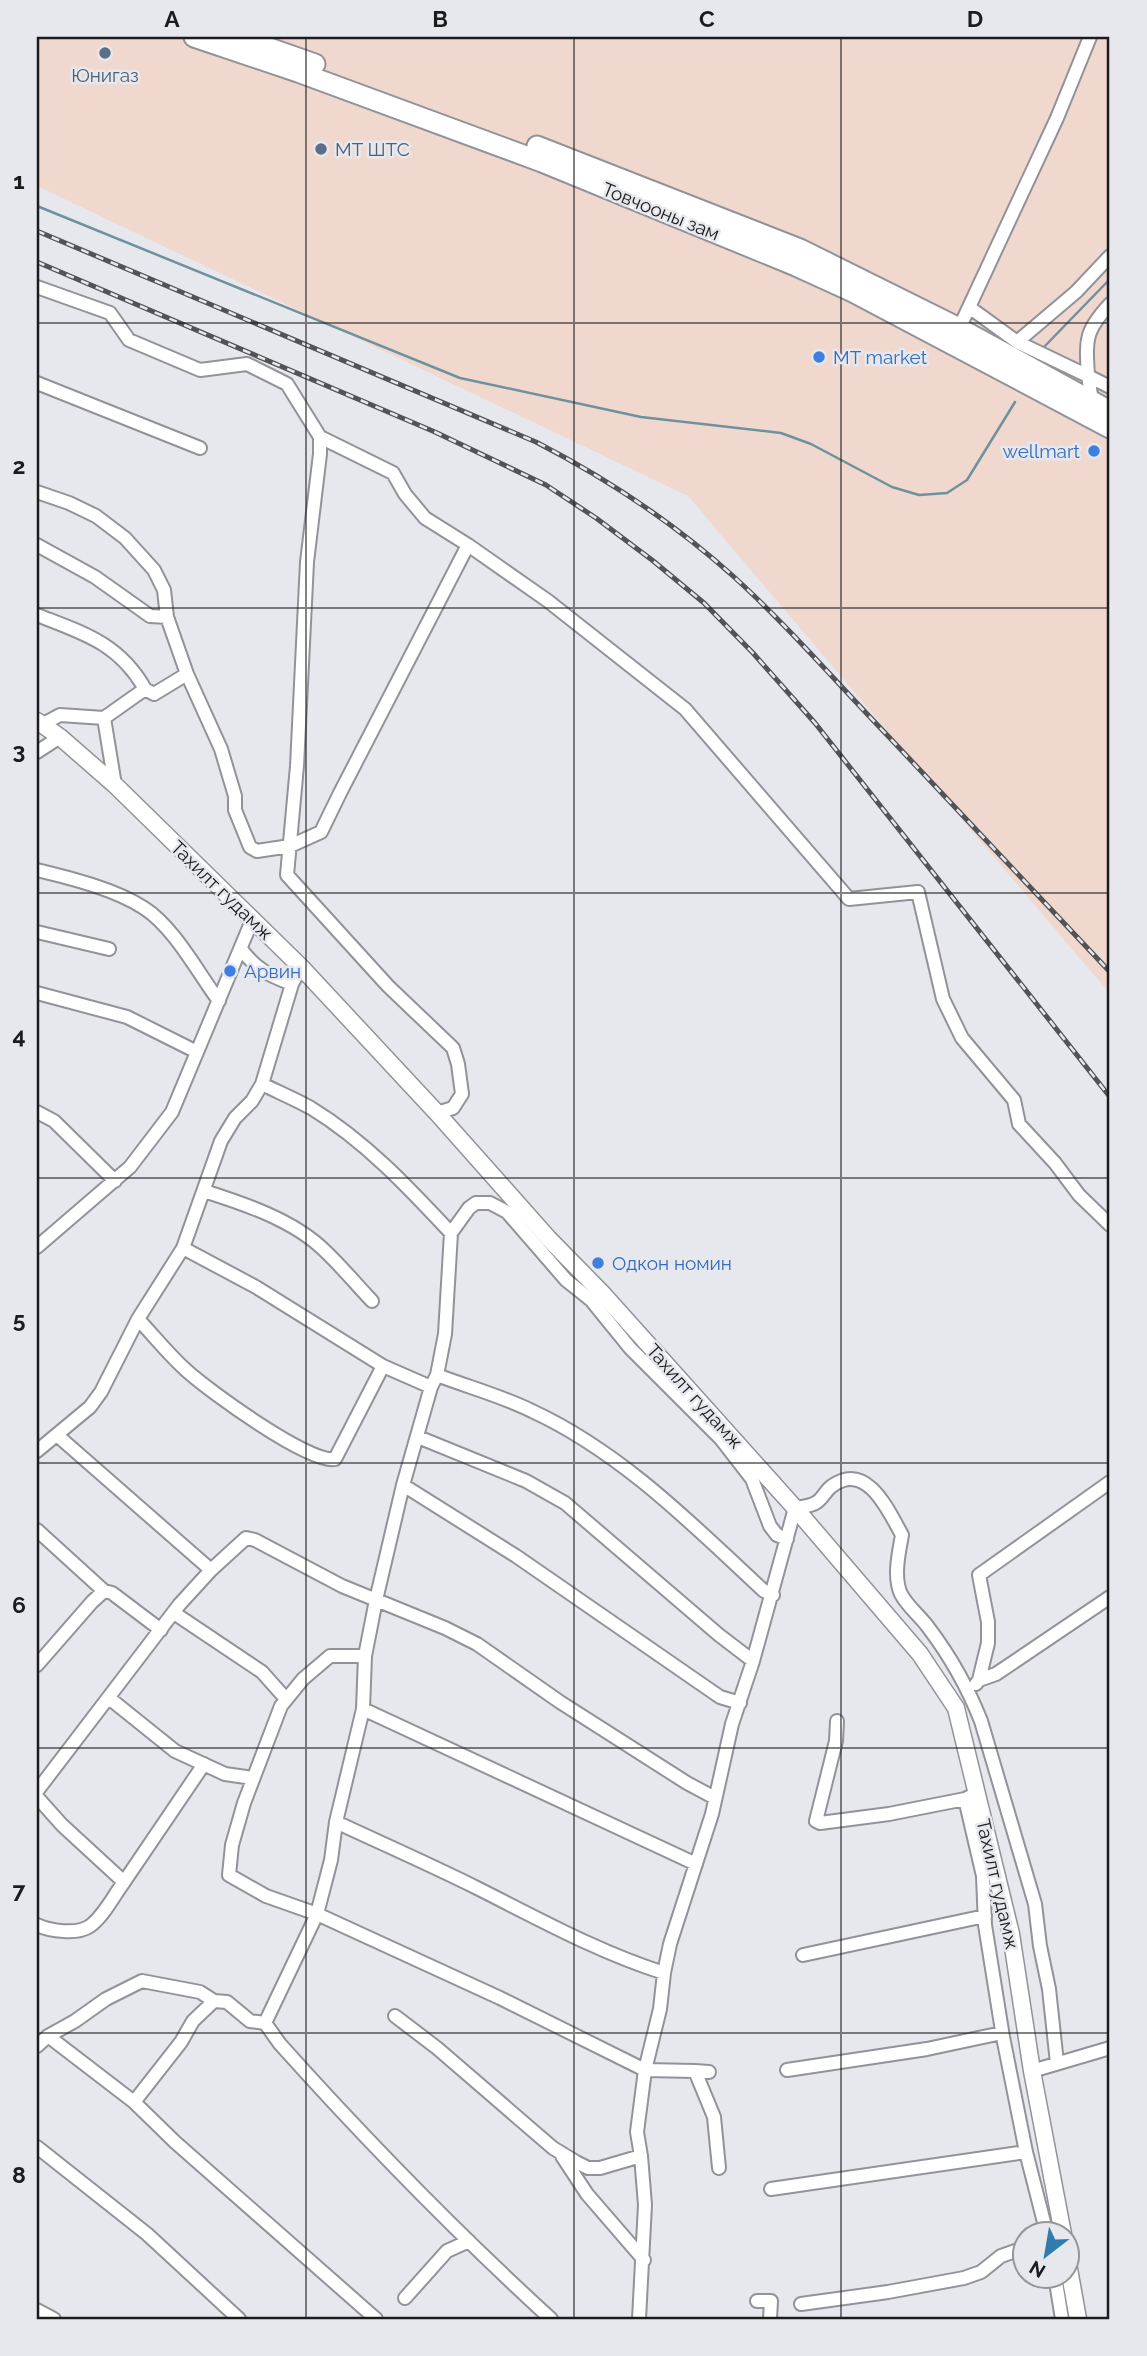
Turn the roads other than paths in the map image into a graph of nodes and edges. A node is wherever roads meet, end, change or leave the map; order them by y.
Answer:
1 (194, 37) edge
2 (237, 37) edge
3 (1090, 37) edge
4 (1110, 256) edge
5 (37, 287) edge
6 (1110, 304) edge
7 (970, 307) junction
8 (955, 336) junction
9 (1017, 342) junction
10 (1088, 376) junction
11 (37, 383) edge
12 (1110, 387) edge
13 (1092, 401) junction
14 (1110, 411) edge
15 (1110, 428) edge
16 (320, 437) junction
17 (200, 448) dead end
18 (37, 492) edge
19 (37, 545) edge
20 (468, 545) junction
21 (37, 615) edge
22 (167, 617) junction
23 (187, 674) junction
24 (145, 689) junction
25 (104, 718) junction
26 (40, 722) edge
27 (60, 737) junction
28 (37, 752) edge
29 (115, 785) junction
30 (290, 846) junction
31 (37, 870) edge
32 (253, 918) junction
33 (37, 932) edge
34 (109, 949) dead end
35 (241, 949) junction
36 (301, 967) junction
37 (292, 984) junction
38 (37, 993) edge
39 (219, 1002) junction
40 (197, 1052) junction
41 (262, 1084) junction
42 (37, 1112) edge
43 (437, 1113) junction
44 (115, 1181) junction
45 (204, 1191) junction
46 (522, 1218) junction
47 (1110, 1225) edge
48 (451, 1233) junction
49 (37, 1247) edge
50 (183, 1248) junction
51 (597, 1297) junction
52 (372, 1301) dead end
53 (138, 1319) junction
54 (383, 1366) junction
55 (434, 1381) junction
56 (58, 1436) junction
57 (418, 1437) junction
58 (37, 1451) edge
59 (1110, 1482) edge
60 (403, 1485) junction
61 (795, 1508) junction
62 (37, 1530) edge
63 (787, 1539) junction
64 (211, 1570) junction
65 (104, 1591) junction
66 (773, 1595) junction
67 (1110, 1597) edge
68 (376, 1600) junction
69 (174, 1613) junction
70 (161, 1630) junction
71 (365, 1657) junction
72 (753, 1661) junction
73 (37, 1665) edge
74 (979, 1680) junction
75 (970, 1692) junction
76 (109, 1698) junction
77 (286, 1699) junction
78 (740, 1703) junction
79 (363, 1709) junction
80 (836, 1721) dead end
81 (204, 1764) junction
82 (253, 1778) junction
83 (37, 1791) edge
84 (971, 1796) junction
85 (37, 1797) edge
86 (715, 1798) junction
87 (336, 1822) junction
88 (696, 1864) junction
89 (124, 1882) junction
90 (317, 1914) junction
91 (985, 1916) junction
92 (37, 1925) edge
93 (803, 1955) dead end
94 (664, 1973) junction
95 (214, 2001) junction
96 (395, 2016) dead end
97 (265, 2023) junction
98 (1002, 2033) junction
99 (48, 2036) junction
100 (37, 2046) edge
101 (1110, 2048) edge
102 (1057, 2063) junction
103 (645, 2070) junction
104 (787, 2070) dead end
105 (695, 2071) junction
106 (1032, 2071) junction
107 (709, 2072) dead end
108 (134, 2102) junction
109 (37, 2147) edge
110 (1026, 2152) junction
111 (561, 2153) junction
112 (641, 2156) junction
113 (719, 2168) dead end
114 (771, 2189) dead end
115 (1043, 2220) edge
116 (1060, 2220) edge
117 (469, 2241) junction
118 (1010, 2253) edge
119 (644, 2260) junction
120 (1057, 2290) edge
121 (1073, 2290) edge
122 (405, 2298) dead end
123 (757, 2301) dead end
124 (802, 2304) dead end
125 (37, 2310) edge
126 (54, 2319) edge
127 (239, 2319) edge
128 (376, 2319) edge
129 (551, 2319) edge
130 (639, 2319) edge
131 (770, 2319) edge
132 (1062, 2319) edge
133 (1078, 2319) edge

1 - 8 highway, Товчооны зам
2 - 8 highway, Товчооны зам
3 - 7 street
4 - 9 street
5 - 16 street
6 - 10 street
7 - 8 street
7 - 9 street
8 - 13 highway, Товчооны зам
8 - 15 highway, Товчооны зам
9 - 10 street
10 - 12 street
10 - 13 street
11 - 17 street
13 - 14 highway, Товчооны зам
16 - 20 street
16 - 30 street
18 - 22 street
19 - 22 street
20 - 30 street
20 - 47 street
21 - 24 street
22 - 23 street
23 - 24 street
23 - 30 street
24 - 25 street
25 - 26 street
25 - 29 street
26 - 27 main road, Тахилт гудамж
27 - 28 street
27 - 29 main road, Тахилт гудамж
29 - 32 main road, Тахилт гудамж
30 - 43 street
31 - 39 street
32 - 35 street
32 - 36 main road, Тахилт гудамж
33 - 34 street
35 - 37 street
35 - 39 street
36 - 37 street
36 - 43 main road, Тахилт гудамж
37 - 41 street
38 - 40 street
39 - 40 street
40 - 44 street
41 - 45 street
41 - 48 street
42 - 44 street
43 - 46 main road, Тахилт гудамж
44 - 49 street
45 - 50 street
45 - 52 street
46 - 48 street
46 - 51 main road, Тахилт гудамж
48 - 55 street
50 - 53 street
50 - 54 street
51 - 61 main road, Тахилт гудамж
51 - 63 street
53 - 54 street
53 - 56 street
54 - 55 street
55 - 57 street
55 - 66 street
56 - 58 street
56 - 64 street
57 - 60 street
57 - 72 street
59 - 74 street
60 - 68 street
60 - 78 street
61 - 63 street
61 - 75 street
61 - 84 main road, Тахилт гудамж
62 - 65 street
63 - 66 street
64 - 68 street
64 - 69 street
65 - 70 street
65 - 73 street
66 - 72 street
67 - 74 street
68 - 71 street
68 - 86 street
69 - 70 street
69 - 77 street
70 - 76 street
71 - 77 street
71 - 79 street
72 - 78 street
74 - 75 street
75 - 102 street
76 - 81 street
76 - 83 street
77 - 82 street
78 - 86 street
79 - 87 street
79 - 88 street
80 - 84 street
81 - 82 street
81 - 89 street
82 - 90 street
84 - 91 street
84 - 106 main road, Тахилт гудамж
85 - 89 street
86 - 88 street
87 - 90 street
87 - 94 street
88 - 94 street
89 - 92 street
90 - 97 street
90 - 103 street
91 - 93 street
91 - 98 street
94 - 103 street
95 - 97 street
95 - 99 street
95 - 108 street
96 - 111 street
97 - 117 street
98 - 104 street
98 - 110 street
99 - 100 street
99 - 108 street
101 - 102 street
102 - 106 street
103 - 105 street
103 - 112 street
105 - 107 street
105 - 113 street
106 - 116 main road, Тахилт гудамж
108 - 128 street
109 - 127 street
110 - 114 street
110 - 115 street
111 - 112 street
111 - 119 street
112 - 119 street
117 - 122 street
117 - 129 street
118 - 124 street
119 - 130 street
120 - 132 street
121 - 133 main road
123 - 131 street
125 - 126 street

